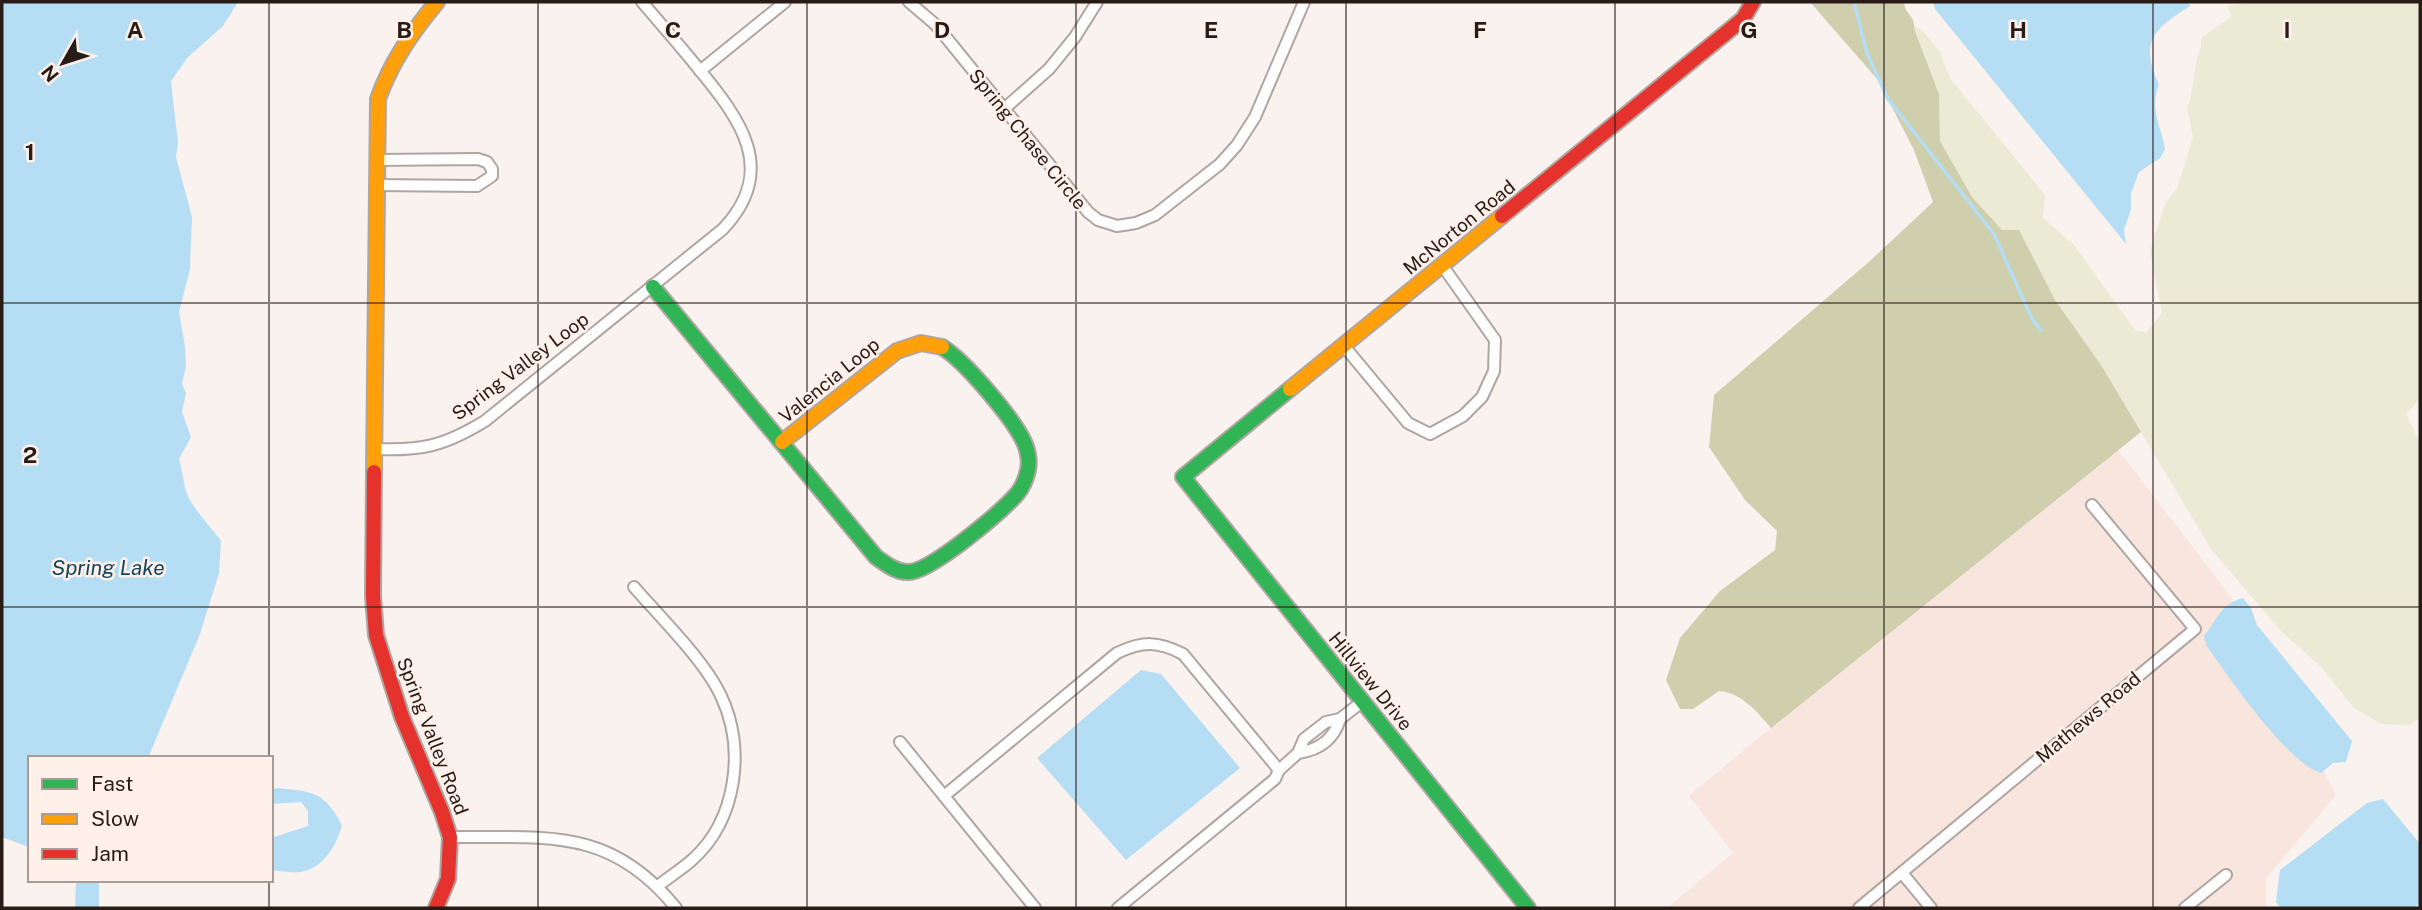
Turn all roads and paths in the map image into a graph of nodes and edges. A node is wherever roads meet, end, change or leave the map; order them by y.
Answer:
1 (437, 2) edge
2 (642, 2) edge
3 (785, 2) edge
4 (909, 2) edge
5 (1097, 2) edge
6 (1304, 2) edge
7 (1753, 2) edge
8 (700, 71) junction
9 (1004, 109) junction
10 (378, 160) junction
11 (377, 185) junction
12 (1442, 265) junction
13 (653, 287) junction
14 (1344, 346) junction
15 (782, 442) junction
16 (374, 449) junction
17 (1183, 477) joint
18 (2092, 505) dead end
19 (634, 587) dead end
20 (1363, 701) junction
21 (1340, 719) junction
22 (1315, 730) junction
23 (1325, 742) junction
24 (900, 743) dead end
25 (1298, 753) junction
26 (1279, 770) junction
27 (944, 796) junction
28 (450, 838) junction
29 (1902, 873) junction
30 (2226, 875) dead end
31 (658, 886) junction
32 (436, 908) edge
33 (676, 908) edge
34 (1035, 908) edge
35 (1118, 908) edge
36 (1528, 908) edge
37 (1859, 908) edge
38 (1931, 908) edge
39 (2185, 908) edge

1 - 10 street
2 - 8 street, Spring Valley Loop
3 - 8 street
4 - 9 street, Spring Chase Circle
5 - 9 street
6 - 9 street, Spring Chase Circle
7 - 12 street, McNorton Road
8 - 13 street, Spring Valley Loop
10 - 11 street
10 - 11 street
11 - 16 street
12 - 14 street, McNorton Road
12 - 14 street
13 - 15 street, Valencia Loop
13 - 16 street, Spring Valley Loop
14 - 17 street, McNorton Road
15 - 15 street, Valencia Loop
16 - 28 street, Spring Valley Road
17 - 20 street, Hillview Drive
18 - 29 street, Mathews Road
19 - 31 street
20 - 21 street
20 - 36 street, Hillview Drive
21 - 22 street
21 - 23 street
22 - 23 street
22 - 25 street
23 - 25 street
24 - 27 street
25 - 26 street
26 - 27 street
26 - 35 street
27 - 34 street
28 - 31 street
28 - 32 street, Spring Valley Road
29 - 37 street, Mathews Road
29 - 38 street
30 - 39 street
31 - 33 street

